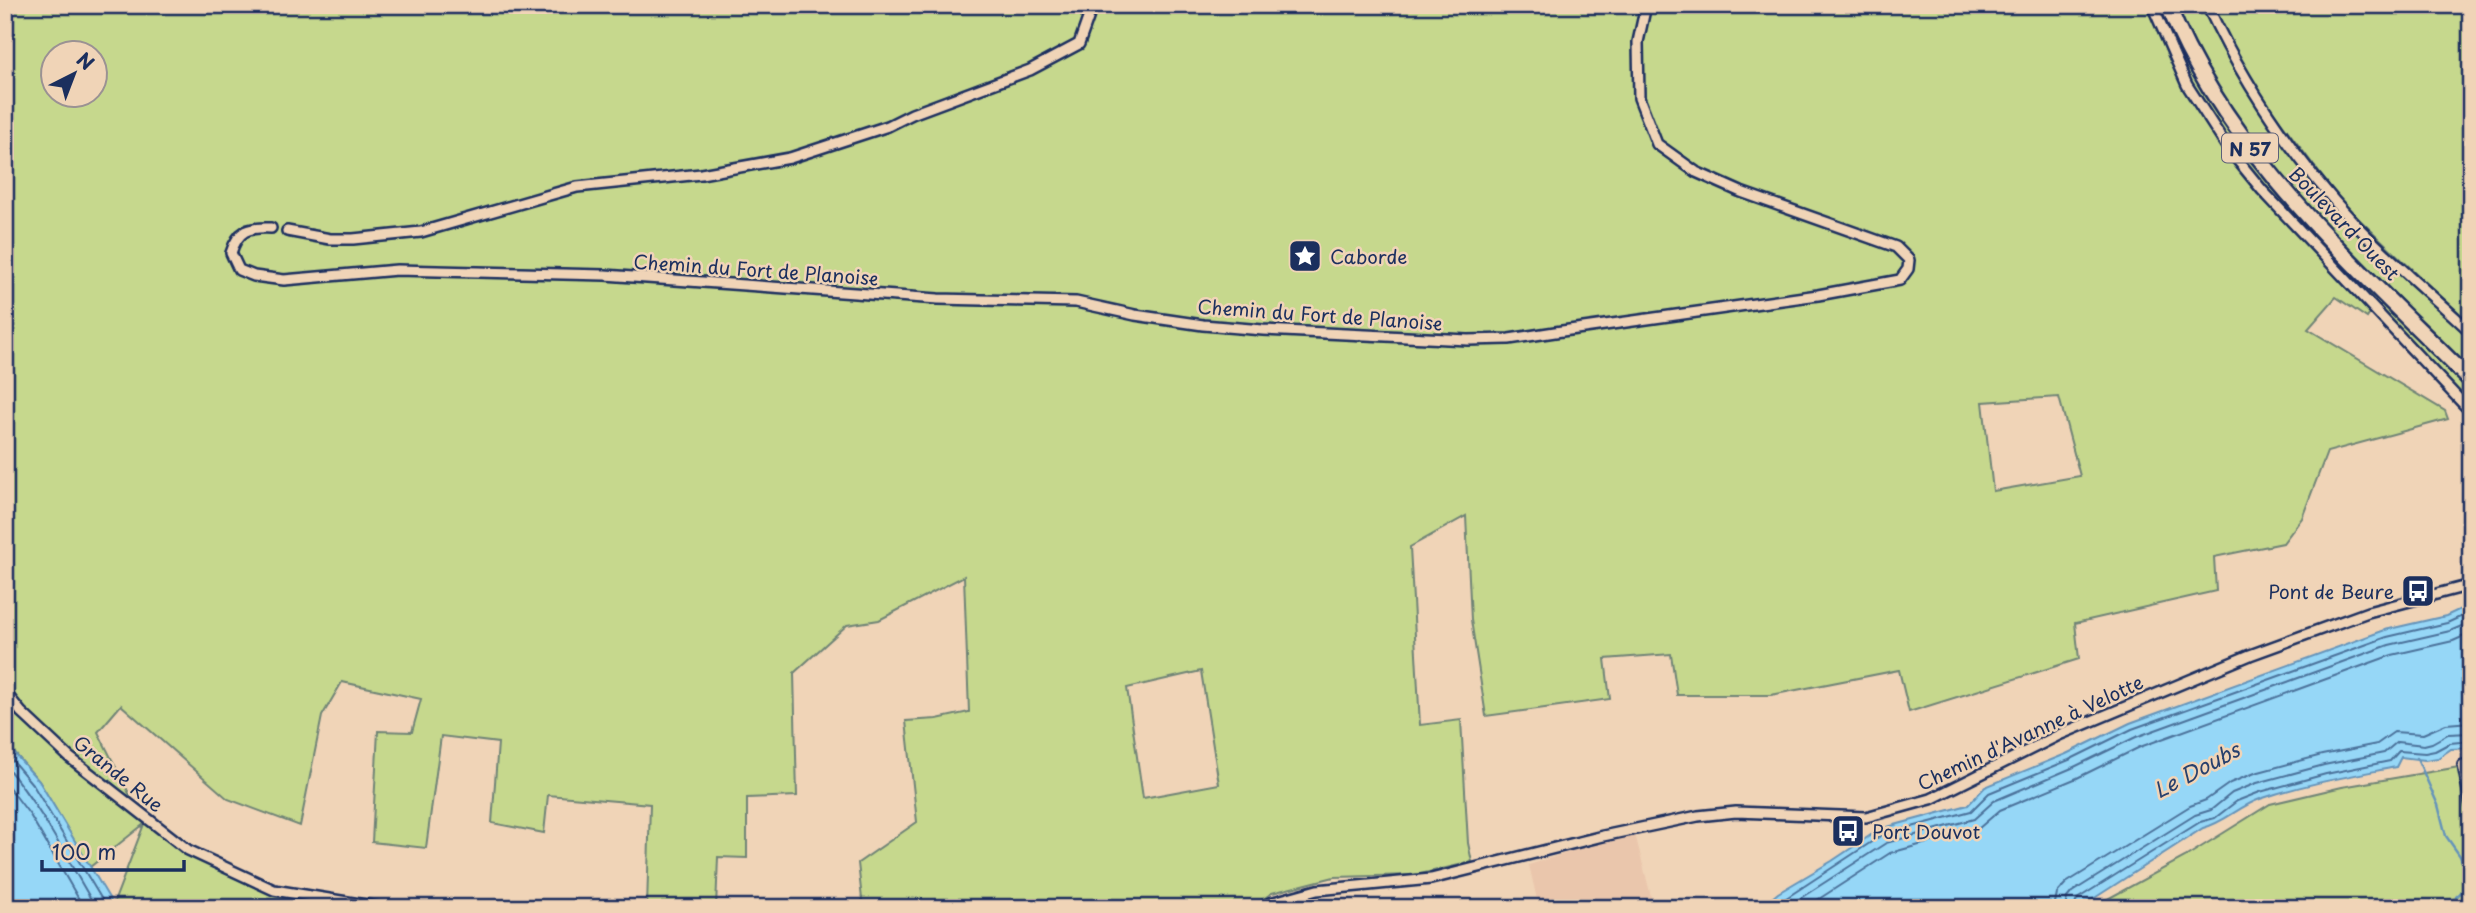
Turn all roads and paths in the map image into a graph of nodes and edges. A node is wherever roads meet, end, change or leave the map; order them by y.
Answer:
1 (1099, 5) edge
2 (1646, 5) edge
3 (2152, 5) edge
4 (2168, 5) edge
5 (2207, 5) edge
6 (271, 229) dead end
7 (287, 231) dead end
8 (2471, 332) edge
9 (2471, 381) edge
10 (2471, 412) edge
11 (2471, 585) edge
12 (5, 692) edge
13 (2463, 765) dead end
14 (2471, 806) edge
15 (384, 908) edge
16 (1262, 908) edge

1 - 7 street
2 - 6 street, Chemin du Fort de Planoise
3 - 10 street
4 - 9 main road, Boulevard Ouest / N 57
5 - 8 street
11 - 16 street, Chemin d'Avanne à Velotte
12 - 15 street, Grande Rue
13 - 14 street

